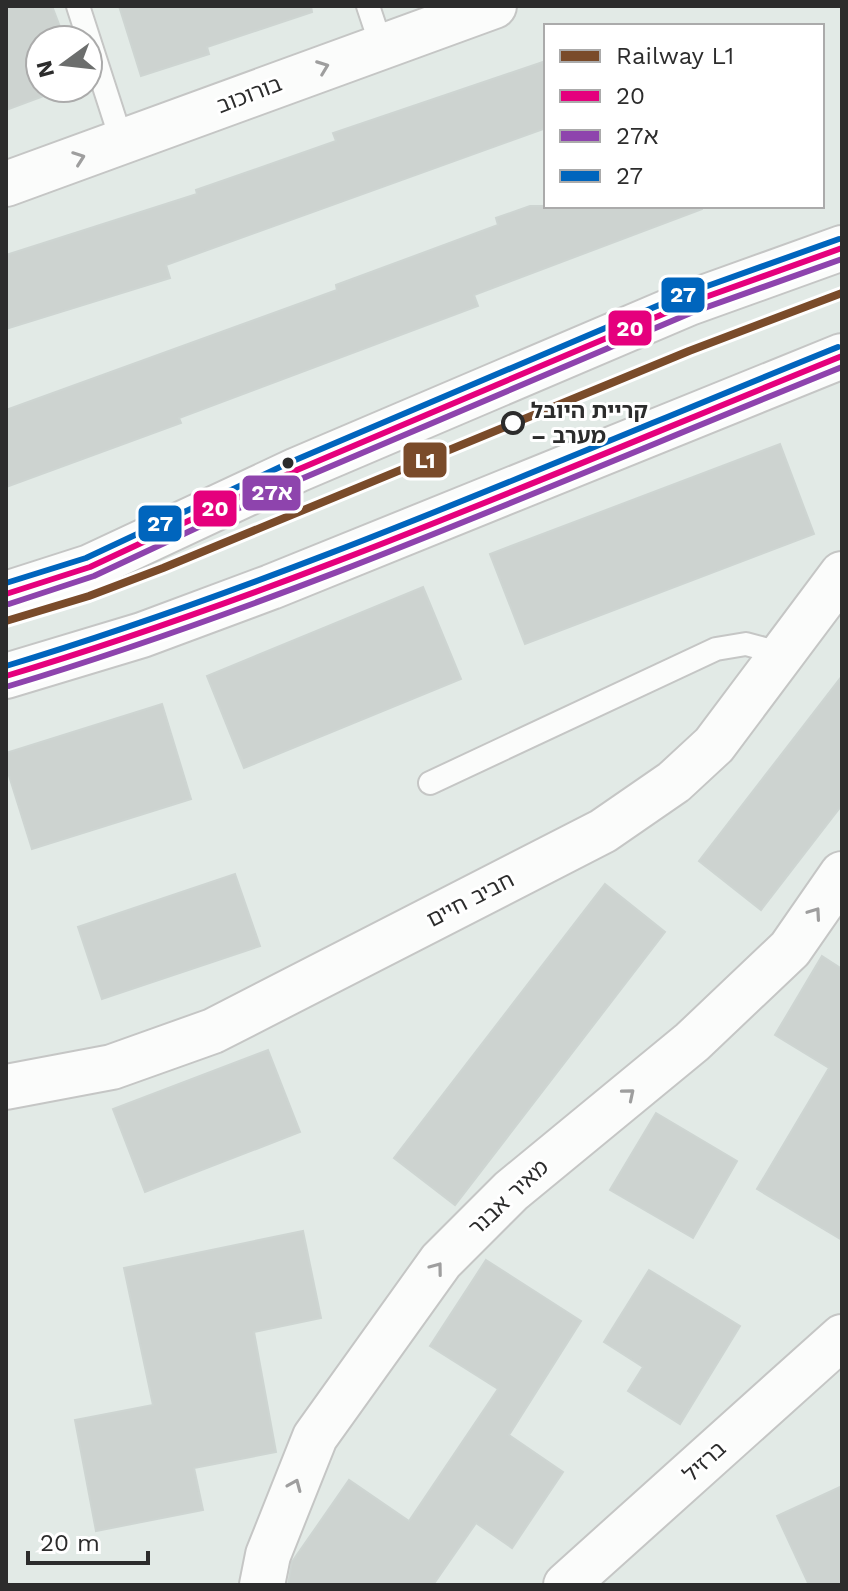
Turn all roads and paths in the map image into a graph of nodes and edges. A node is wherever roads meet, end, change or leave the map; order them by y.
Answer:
1 (78, 6) edge
2 (494, 6) edge
3 (374, 25) edge
4 (122, 142) junction
5 (6, 184) edge
6 (842, 248) edge
7 (842, 356) edge
8 (842, 574) edge
9 (6, 594) edge
10 (783, 654) junction
11 (6, 676) edge
12 (430, 783) dead end
13 (842, 874) edge
14 (6, 1087) edge
15 (842, 1337) edge
16 (262, 1585) edge
17 (566, 1585) edge

1 - 4 lane
2 - 3 street, בורוכוב
4 -> 3 street, בורוכוב
5 -> 4 street, בורוכוב
6 - 9 street
7 - 11 street
8 - 10 street, חביב חיים
10 - 12 lane
10 - 14 street, חביב חיים
16 -> 13 street, מאיר אבנר
15 - 17 street, ברזיל

